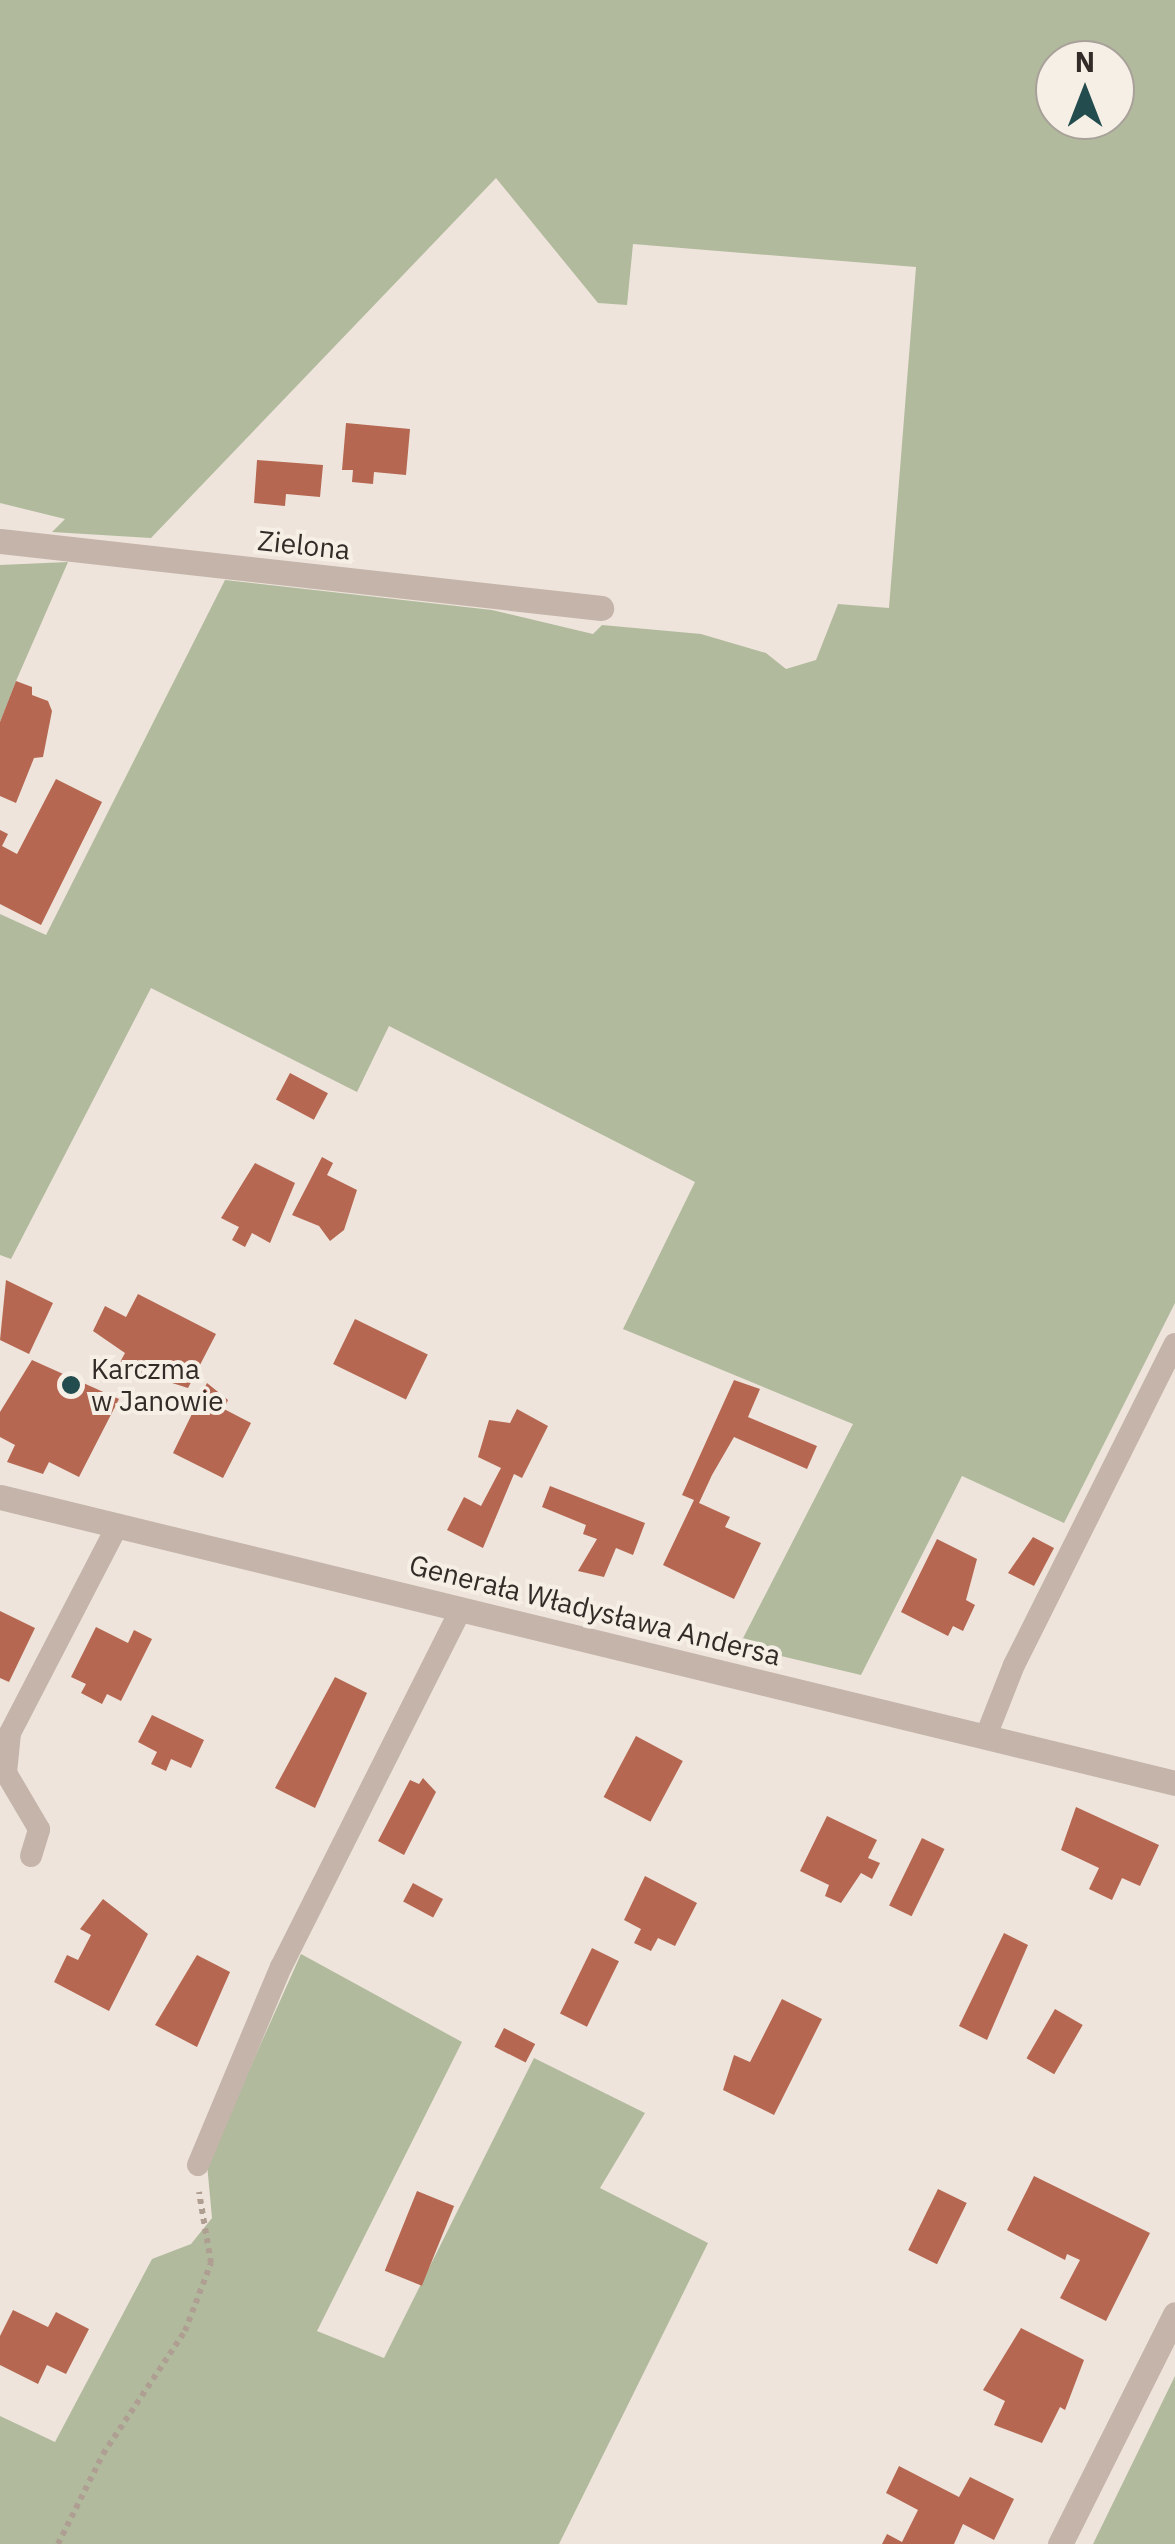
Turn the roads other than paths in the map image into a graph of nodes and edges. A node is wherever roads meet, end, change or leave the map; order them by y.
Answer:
1 (0, 541) edge
2 (600, 608) dead end
3 (1175, 1344) edge
4 (0, 1497) edge
5 (118, 1524) junction
6 (461, 1608) junction
7 (986, 1736) junction
8 (1175, 1784) edge
9 (30, 1856) dead end
10 (198, 2166) road end
11 (1175, 2314) edge
12 (1060, 2544) edge

1 - 2 street, Zielona
3 - 7 lane
4 - 5 street, Generała Władysława Andersa
5 - 6 street, Generała Władysława Andersa
5 - 9 lane
6 - 7 street, Generała Władysława Andersa
6 - 10 lane
7 - 8 street, Generała Władysława Andersa
11 - 12 street

